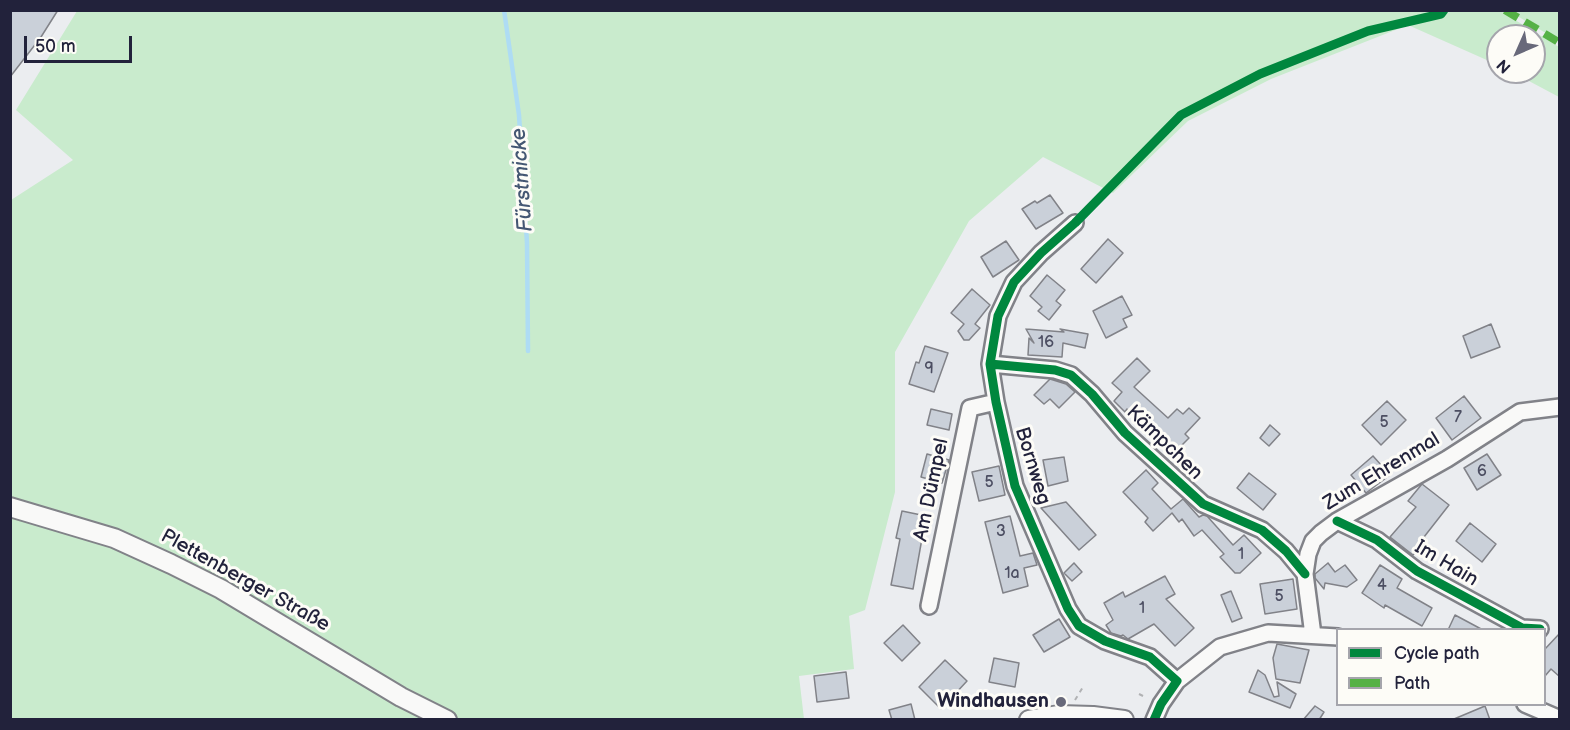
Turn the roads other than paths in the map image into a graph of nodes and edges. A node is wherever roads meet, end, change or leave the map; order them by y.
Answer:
1 (1075, 223) dead end
2 (990, 364) junction
3 (996, 402) junction
4 (1560, 407) edge
5 (10, 507) edge
6 (1337, 521) junction
7 (1305, 574) junction
8 (929, 606) dead end
9 (1522, 628) edge
10 (1313, 635) junction
11 (1336, 637) edge
12 (1176, 681) junction
13 (1528, 706) edge
14 (1560, 719) edge
15 (447, 720) edge
16 (1029, 720) edge
17 (1124, 720) edge
18 (1154, 720) edge

1 - 2 street, Bornweg
2 - 3 street, Bornweg
2 - 7 street, Kämpchen
3 - 8 street, Am Dümpel
3 - 12 street, Bornweg
4 - 6 street, Zum Ehrenmal
5 - 15 main road, Plettenberger Straße
6 - 7 street, Zum Ehrenmal
6 - 9 street, Im Hain
7 - 10 street, Zum Ehrenmal
10 - 11 street
10 - 12 street
12 - 18 street
13 - 14 street
16 - 17 main road

